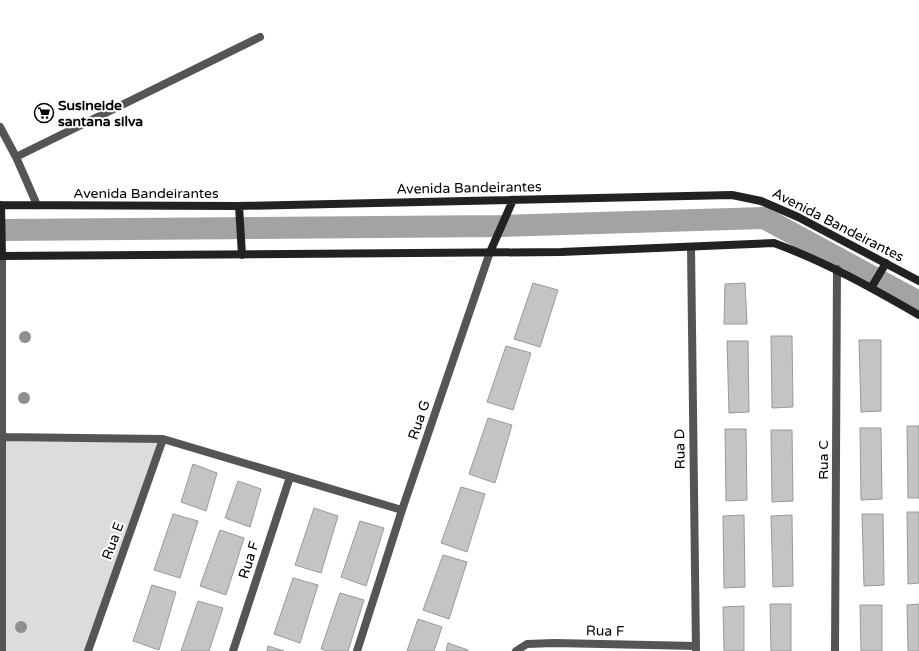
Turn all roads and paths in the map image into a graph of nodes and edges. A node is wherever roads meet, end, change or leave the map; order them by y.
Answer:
1 (260, 37) dead end
2 (0, 127) edge
3 (16, 158) junction
4 (513, 200) junction
5 (1, 205) edge
6 (37, 205) junction
7 (239, 206) junction
8 (691, 247) junction
9 (490, 252) junction
10 (242, 255) junction
11 (1, 256) edge
12 (886, 263) junction
13 (837, 268) junction
14 (919, 281) edge
15 (871, 288) junction
16 (919, 315) edge
17 (2, 437) junction
18 (163, 439) junction
19 (290, 477) junction
20 (1, 486) edge
21 (402, 510) junction
22 (554, 647) edge
23 (696, 649) edge
24 (2, 651) edge
25 (88, 651) edge
26 (232, 651) edge
27 (357, 651) edge
28 (516, 651) edge
29 (835, 651) edge

1 - 3 street
2 - 3 street
3 - 6 street
4 - 7 street, Avenida Bandeirantes
4 - 9 street, Rua G
4 - 12 street, Avenida Bandeirantes
5 - 6 street, Avenida Bandeirantes
5 - 11 street
6 - 7 street, Avenida Bandeirantes
7 - 10 street
8 - 9 street
8 - 13 street
8 - 23 street, Rua D
9 - 10 street
9 - 21 street, Rua G
10 - 11 street
11 - 17 street
12 - 14 street, Avenida Bandeirantes
12 - 15 street
13 - 15 street
13 - 29 street, Rua C
15 - 16 street
17 - 18 street
17 - 20 street
18 - 19 street
18 - 25 street, Rua E
19 - 21 street
19 - 26 street, Rua F
20 - 24 street
21 - 27 street, Rua G
22 - 23 street, Rua F
22 - 28 street, Rua F

